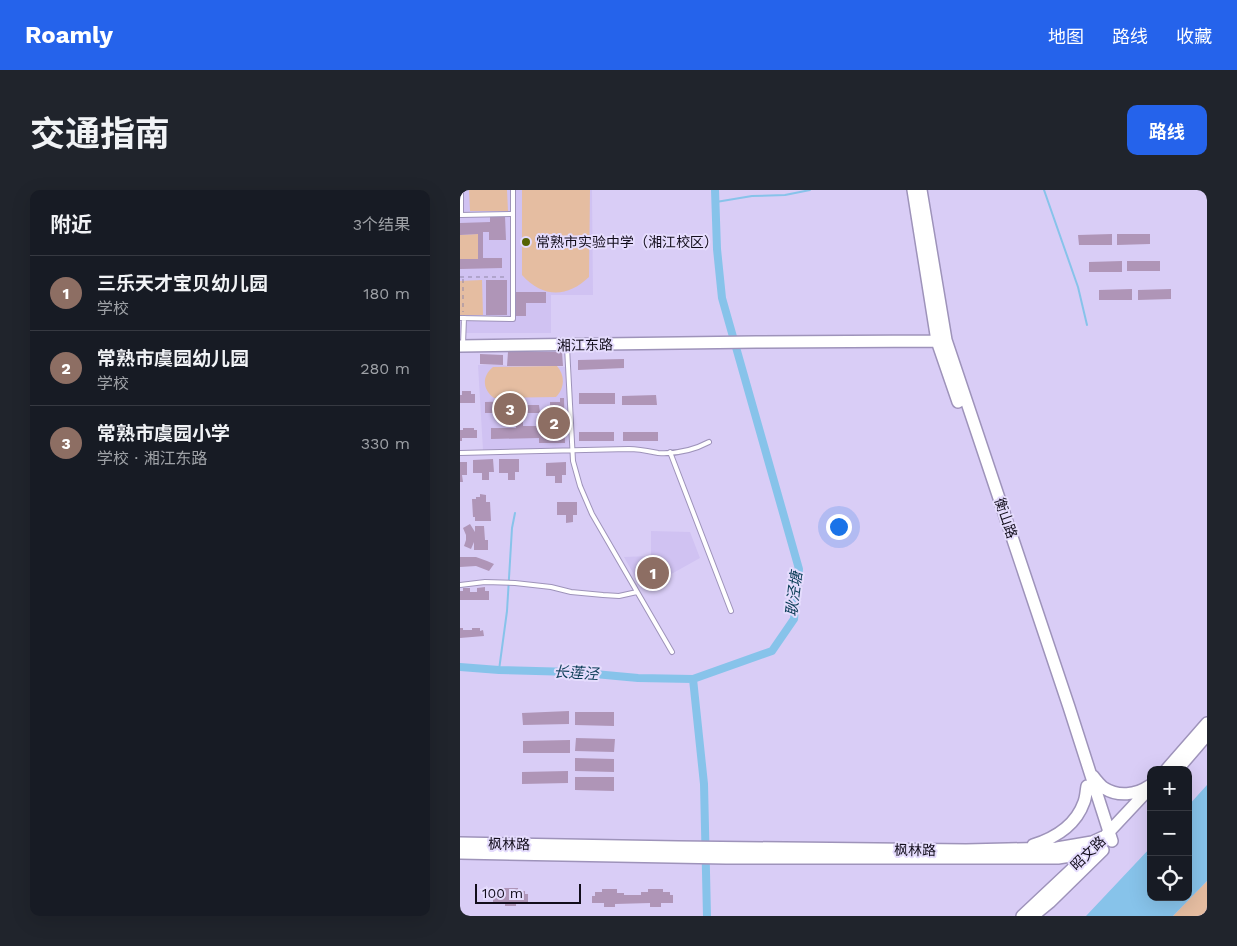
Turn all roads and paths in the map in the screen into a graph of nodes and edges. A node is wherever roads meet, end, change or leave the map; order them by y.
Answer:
1 (460, 190) edge
2 (513, 190) edge
3 (913, 190) edge
4 (921, 190) edge
5 (461, 214) edge
6 (513, 214) junction
7 (513, 276) junction
8 (461, 277) edge
9 (462, 318) edge
10 (937, 341) junction
11 (567, 345) junction
12 (462, 346) edge
13 (709, 442) dead end
14 (572, 450) junction
15 (670, 452) junction
16 (460, 453) edge
17 (460, 585) edge
18 (637, 592) junction
19 (730, 611) dead end
20 (672, 652) dead end
21 (1207, 723) edge
22 (1207, 736) edge
23 (1169, 766) edge
24 (1180, 766) edge
25 (1091, 774) junction
26 (1087, 786) junction
27 (1147, 788) edge
28 (1147, 791) edge
29 (1147, 802) edge
30 (1108, 837) junction
31 (460, 843) edge
32 (1017, 849) junction
33 (1102, 851) junction
34 (678, 852) junction
35 (460, 853) edge
36 (726, 853) junction
37 (1088, 853) junction
38 (1022, 916) edge
39 (1033, 916) edge

1 - 5 lane
2 - 6 lane
3 - 10 street, 衡山路
4 - 25 street, 衡山路
5 - 6 lane
6 - 7 lane
7 - 8 path
7 - 9 lane
8 - 9 path
9 - 12 lane
10 - 11 street, 湘江东路
10 - 26 street, 衡山路
11 - 12 street, 湘江东路
11 - 14 lane
13 - 15 lane
14 - 15 lane
14 - 16 lane
14 - 18 lane
15 - 19 lane
17 - 18 lane
18 - 20 lane
21 - 23 street
22 - 24 street
25 - 27 street
25 - 30 street, 衡山路
26 - 30 street, 衡山路
26 - 32 street
28 - 30 street, 昭文路
29 - 30 street
30 - 32 street, 枫林路
30 - 33 street
30 - 37 street, 昭文路
31 - 34 street, 枫林路
32 - 36 street, 枫林路
33 - 37 street, 枫林路
33 - 39 street
34 - 35 street, 枫林路
34 - 36 street
36 - 37 street, 枫林路
37 - 38 street, 昭文路

